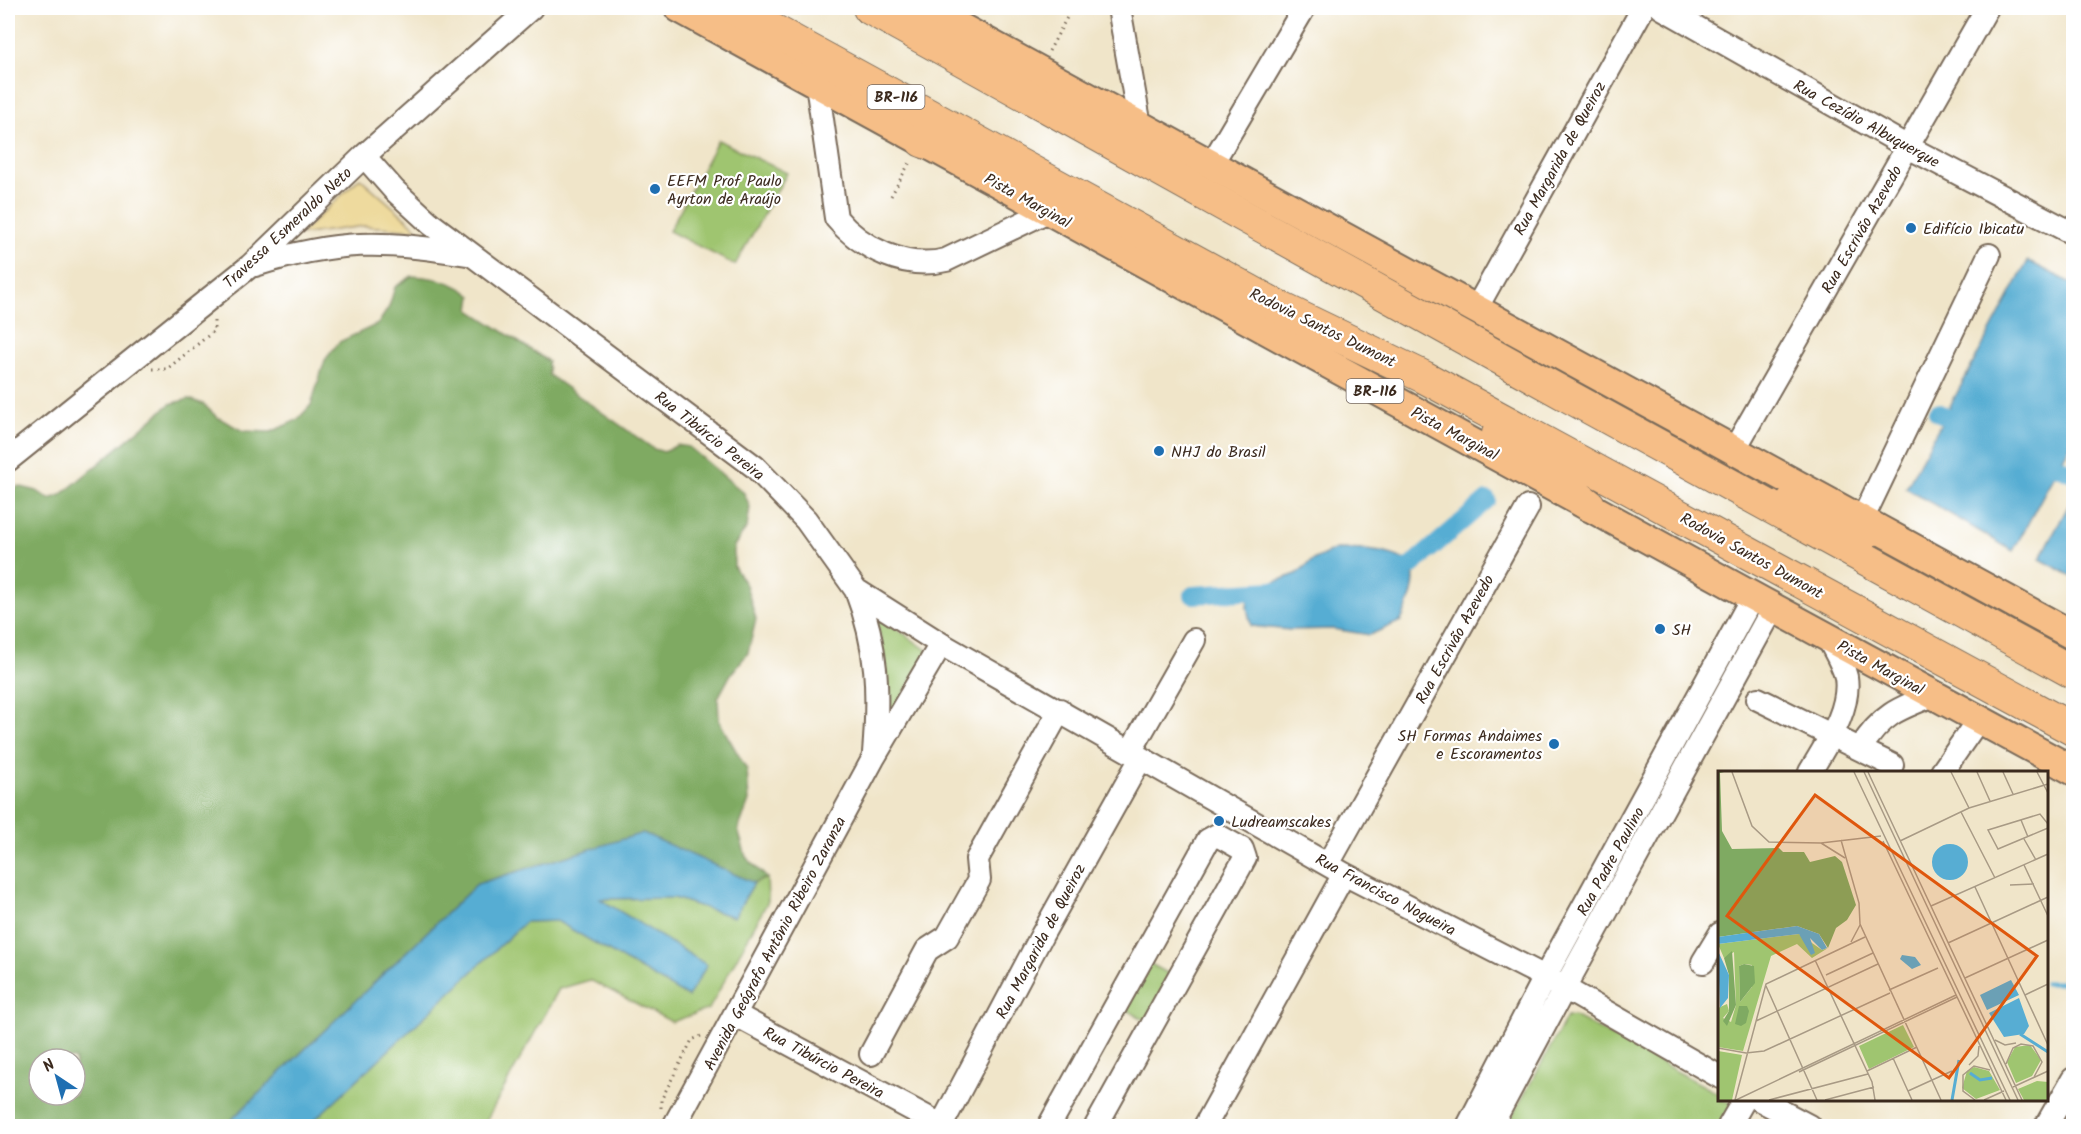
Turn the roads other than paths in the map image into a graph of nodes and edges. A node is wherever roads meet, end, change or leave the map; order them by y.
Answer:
1 (531, 8) edge
2 (679, 8) edge
3 (733, 8) edge
4 (869, 8) edge
5 (925, 8) edge
6 (1119, 8) edge
7 (1304, 8) edge
8 (1643, 8) edge
9 (1662, 8) edge
10 (1987, 8) edge
11 (817, 84) junction
12 (1140, 126) junction
13 (1908, 147) junction
14 (918, 148) joint
15 (364, 156) junction
16 (1211, 165) junction
17 (1054, 199) junction
18 (2073, 234) edge
19 (473, 255) junction
20 (1989, 255) dead end
21 (250, 266) junction
22 (1476, 309) junction
23 (1424, 376) junction
24 (1734, 450) junction
25 (8, 460) edge
26 (1720, 480) junction
27 (1589, 505) junction
28 (1528, 507) dead end
29 (1868, 526) junction
30 (856, 590) junction
31 (1763, 602) junction
32 (2073, 636) edge
33 (1828, 638) junction
34 (1194, 640) dead end
35 (941, 644) junction
36 (2073, 673) edge
37 (1934, 695) junction
38 (1758, 699) dead end
39 (1057, 709) junction
40 (1978, 720) junction
41 (2073, 730) edge
42 (1831, 735) junction
43 (1860, 750) junction
44 (1135, 755) junction
45 (873, 759) junction
46 (1892, 765) dead end
47 (1811, 771) edge
48 (1943, 771) edge
49 (2073, 771) edge
50 (1245, 816) junction
51 (1231, 842) junction
52 (1336, 869) junction
53 (1718, 936) edge
54 (1704, 962) dead end
55 (1554, 983) junction
56 (736, 1015) junction
57 (871, 1054) dead end
58 (1718, 1076) edge
59 (2073, 1078) edge
60 (1743, 1101) edge
61 (1762, 1101) edge
62 (668, 1121) edge
63 (942, 1126) edge
64 (1049, 1126) edge
65 (1096, 1126) edge
66 (1205, 1126) edge
67 (1468, 1126) edge
68 (1491, 1126) edge
69 (1729, 1126) edge
70 (1809, 1126) edge
71 (2046, 1126) edge

1 - 15 street, Travessa Esmeraldo Neto
2 - 11 main road, BR-116
3 - 17 highway, Rodovia Santos Dumont / BR-116
4 - 26 highway
5 - 12 main road
6 - 12 street
7 - 16 street
8 - 22 street, Rua Margarida de Queiroz
9 - 13 street, Rua Cezídio Albuquerque
10 - 13 street, Rua Escrivão Azevedo
11 - 14 main road, BR-116
11 - 17 street
12 - 16 main road
13 - 18 street, Rua Cezídio Albuquerque
13 - 24 street, Rua Escrivão Azevedo
14 - 17 highway
15 - 19 street, Rua Tibúrcio Pereira
15 - 21 street, Travessa Esmeraldo Neto
16 - 22 main road
17 - 23 highway, Rodovia Santos Dumont / BR-116
17 - 27 main road, Pista Marginal / BR-116
19 - 21 street
19 - 30 street, Rua Tibúrcio Pereira
20 - 29 street
21 - 25 street, Travessa Esmeraldo Neto
22 - 24 main road
23 - 27 highway
23 - 41 highway, Rodovia Santos Dumont / BR-116
24 - 29 main road
26 - 29 highway
26 - 36 highway
27 - 31 main road, Pista Marginal / BR-116
28 - 52 street, Rua Escrivão Azevedo
29 - 32 main road
30 - 35 street, Rua Tibúrcio Pereira
30 - 45 street, Avenida Geógrafo Antônio Ribeiro Zaranza
31 - 33 main road, Pista Marginal / BR-116
31 - 55 street, Rua Padre Paulino
33 - 37 main road, Pista Marginal / BR-116
33 - 42 street
34 - 44 street, Rua Margarida de Queiroz
35 - 39 street, Rua Tibúrcio Pereira
35 - 45 street, Avenida Geógrafo Antônio Ribeiro Zaranza
37 - 40 main road, Pista Marginal / BR-116
37 - 43 street
38 - 42 street
39 - 44 street, Rua Francisco Nogueira
39 - 57 street
40 - 48 street
40 - 49 main road, Pista Marginal / BR-116
42 - 43 street
42 - 47 street
43 - 46 street
44 - 50 street, Rua Francisco Nogueira
44 - 63 street, Rua Margarida de Queiroz
45 - 56 street, Avenida Geógrafo Antônio Ribeiro Zaranza
50 - 51 street
50 - 52 street, Rua Francisco Nogueira
51 - 64 street
51 - 65 street
52 - 55 street, Rua Francisco Nogueira
52 - 66 street, Rua Escrivão Azevedo
53 - 54 street
55 - 58 street, Rua Francisco Nogueira
55 - 67 street, Rua Padre Paulino
55 - 68 street, Rua Padre Paulino
56 - 62 street, Avenida Geógrafo Antônio Ribeiro Zaranza
56 - 63 street, Rua Tibúrcio Pereira
59 - 71 street
60 - 69 street
61 - 70 street

